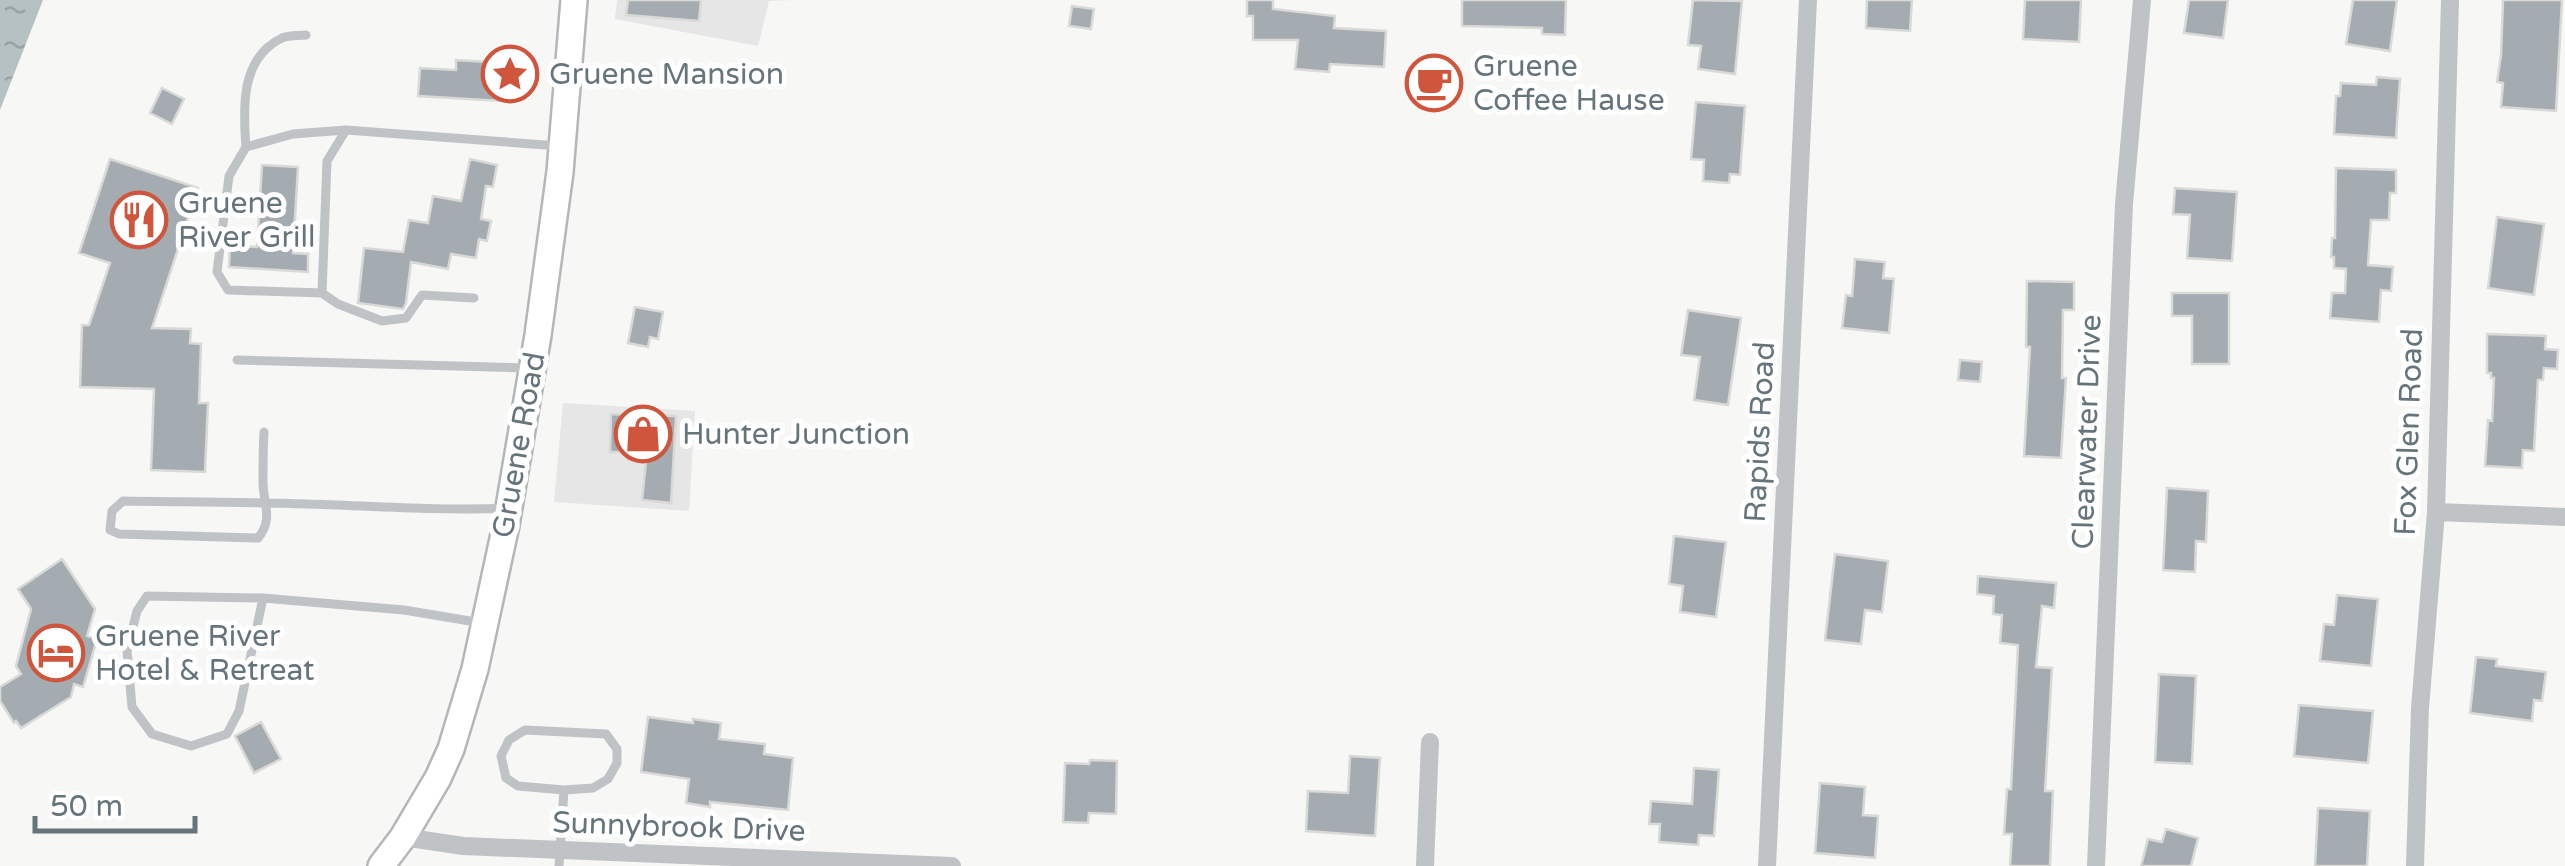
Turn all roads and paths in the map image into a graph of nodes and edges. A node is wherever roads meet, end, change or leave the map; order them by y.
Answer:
1 (574, 0) edge
2 (1808, 0) edge
3 (2142, 0) edge
4 (2450, 0) edge
5 (306, 35) dead end
6 (346, 130) junction
7 (562, 146) junction
8 (246, 147) junction
9 (322, 293) junction
10 (474, 298) dead end
11 (237, 360) dead end
12 (532, 368) junction
13 (264, 432) dead end
14 (268, 503) junction
15 (509, 508) junction
16 (2436, 512) junction
17 (2565, 517) edge
18 (263, 598) junction
19 (485, 624) junction
20 (1430, 742) dead end
21 (564, 790) junction
22 (403, 836) junction
23 (560, 858) edge
24 (381, 866) edge
25 (952, 866) edge
26 (1424, 866) edge
27 (1767, 866) edge
28 (2096, 866) edge
29 (2415, 866) edge

1 - 7 street, Gruene Road
2 - 27 street, Rapids Road
3 - 28 street, Clearwater Drive
4 - 16 street, Fox Glen Road
5 - 8 lane
6 - 7 lane
6 - 8 lane
6 - 9 lane
7 - 12 street, Gruene Road
8 - 9 lane
9 - 10 lane
11 - 12 lane
12 - 15 street, Gruene Road
13 - 14 lane
14 - 14 lane
14 - 15 lane
15 - 19 street, Gruene Road
16 - 17 street
16 - 29 street, Fox Glen Road
18 - 18 lane
18 - 19 lane
19 - 22 street, Gruene Road
20 - 26 street
21 - 21 lane
21 - 23 lane
22 - 23 street, Sunnybrook Drive
22 - 24 street, Gruene Road
23 - 25 street, Sunnybrook Drive

